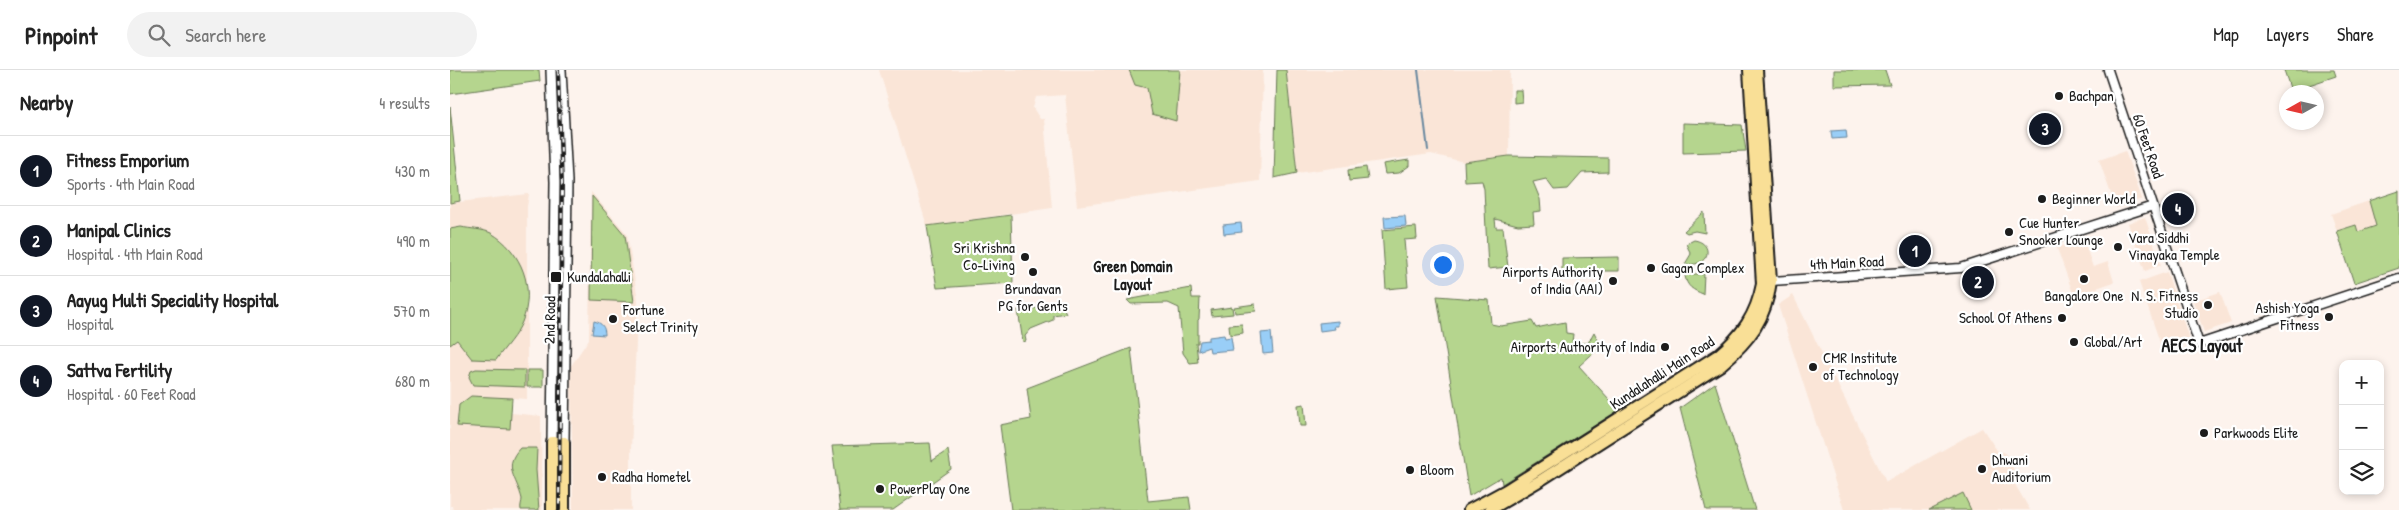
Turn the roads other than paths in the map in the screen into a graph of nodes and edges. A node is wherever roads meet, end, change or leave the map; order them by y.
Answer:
1 (551, 70) edge
2 (561, 70) edge
3 (1749, 70) edge
4 (1757, 70) edge
5 (2108, 70) edge
6 (2154, 206) junction
7 (2399, 278) edge
8 (1772, 281) junction
9 (552, 442) junction
10 (564, 442) junction
11 (552, 510) edge
12 (564, 510) edge
13 (1469, 510) edge
14 (1490, 510) edge

1 - 9 main road, 2nd Road
2 - 10 main road, 2nd Road
3 - 13 main road, Kundalahalli Main Road
4 - 8 main road, Kundalahalli Main Road
5 - 6 street, 60 Feet Road
6 - 7 street, 60 Feet Road
6 - 8 street, 4th Main Road
8 - 14 main road, Kundalahalli Main Road
9 - 10 main road
9 - 11 main road, 2nd Road
10 - 12 main road, 2nd Road

